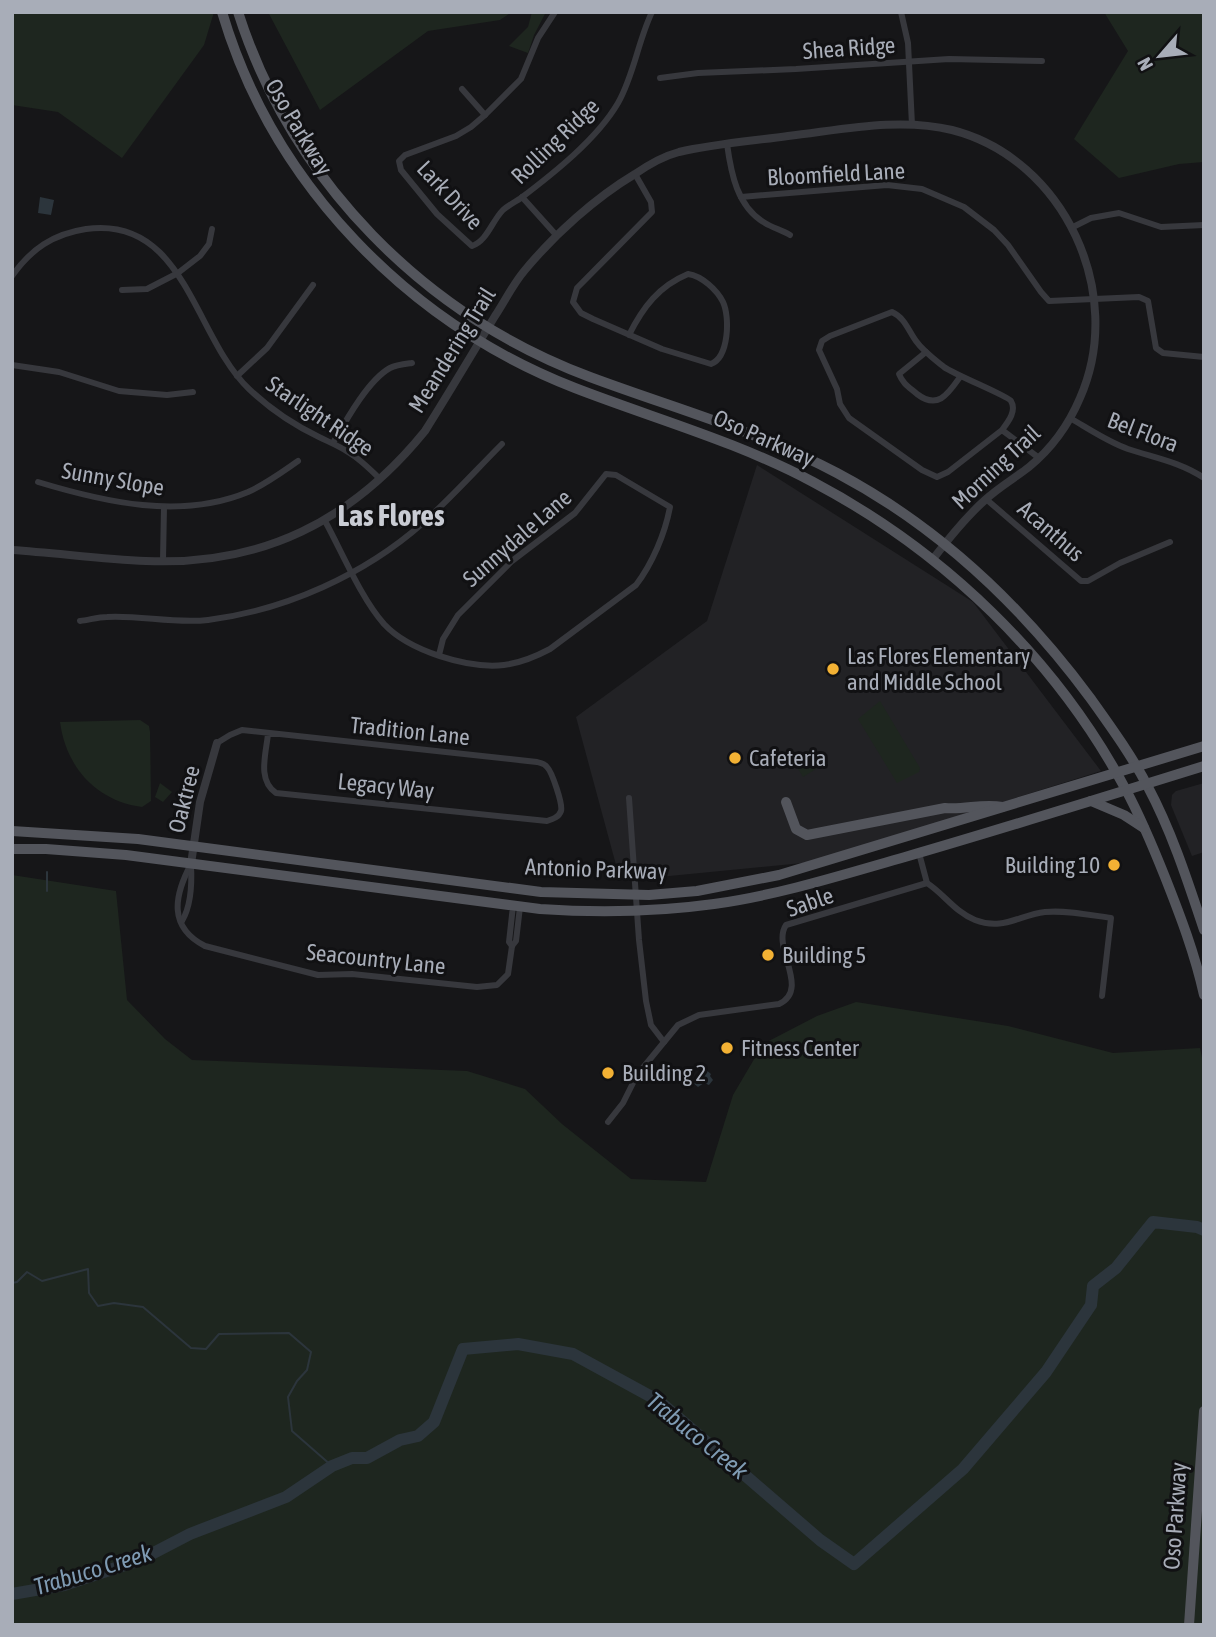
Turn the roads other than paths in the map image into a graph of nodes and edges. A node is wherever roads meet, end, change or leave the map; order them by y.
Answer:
1 (222, 12) edge
2 (239, 12) edge
3 (555, 12) edge
4 (652, 12) edge
5 (901, 12) edge
6 (1042, 61) dead end
7 (910, 62) junction
8 (660, 78) dead end
9 (462, 89) dead end
10 (485, 115) junction
11 (912, 125) junction
12 (727, 144) junction
13 (635, 174) junction
14 (522, 197) junction
15 (741, 197) junction
16 (1204, 225) edge
17 (1073, 227) junction
18 (212, 229) dead end
19 (790, 235) dead end
20 (557, 236) junction
21 (479, 244) joint
22 (178, 273) junction
23 (12, 276) edge
24 (313, 285) dead end
25 (122, 290) dead end
26 (1095, 299) junction
27 (487, 329) junction
28 (629, 335) junction
29 (480, 341) junction
30 (926, 352) junction
31 (1204, 357) edge
32 (412, 363) dead end
33 (12, 365) edge
34 (237, 376) junction
35 (960, 377) junction
36 (193, 392) dead end
37 (1070, 418) junction
38 (1002, 430) junction
39 (333, 443) junction
40 (502, 444) dead end
41 (1039, 458) junction
42 (298, 461) dead end
43 (1204, 478) edge
44 (380, 479) junction
45 (38, 482) dead end
46 (986, 499) junction
47 (164, 507) junction
48 (325, 521) junction
49 (1170, 542) dead end
50 (944, 544) junction
51 (12, 550) edge
52 (933, 559) junction
53 (163, 561) junction
54 (352, 572) junction
55 (80, 621) dead end
56 (439, 655) junction
57 (268, 734) junction
58 (217, 744) joint
59 (1204, 746) edge
60 (1204, 766) edge
61 (1138, 768) junction
62 (1116, 773) junction
63 (1146, 783) junction
64 (1126, 789) junction
65 (629, 798) dead end
66 (1091, 801) junction
67 (786, 802) dead end
68 (1005, 807) junction
69 (556, 817) joint
70 (1145, 829) junction
71 (12, 831) edge
72 (192, 846) junction
73 (12, 849) edge
74 (919, 853) junction
75 (191, 864) junction
76 (927, 883) junction
77 (635, 896) junction
78 (516, 906) junction
79 (636, 911) junction
80 (1204, 930) edge
81 (1204, 995) edge
82 (1102, 996) dead end
83 (664, 1042) junction
84 (608, 1122) dead end
85 (1204, 1411) edge
86 (1188, 1625) edge

1 - 29 main road, Oso Parkway
2 - 27 main road, Oso Parkway
3 - 10 street
4 - 14 street, Rolling Ridge
5 - 7 street
6 - 7 street, Shea Ridge
7 - 8 street, Shea Ridge
7 - 11 street
9 - 10 street
10 - 21 street, Lark Drive
11 - 12 street, Meandering Trail
11 - 17 street, Morning Trail
12 - 13 street, Meandering Trail
12 - 15 street
13 - 20 street, Meandering Trail
13 - 28 street
14 - 20 street
14 - 21 street, Rolling Ridge
15 - 19 street
15 - 26 street, Bloomfield Lane
16 - 17 street
17 - 26 street, Morning Trail
18 - 22 street
20 - 27 street, Meandering Trail
22 - 23 street, Starlight Ridge
22 - 25 street
22 - 34 street, Starlight Ridge
24 - 34 street
26 - 31 street
26 - 37 street, Morning Trail
27 - 29 street, Meandering Trail
27 - 50 main road, Oso Parkway
28 - 28 street
29 - 44 street, Meandering Trail
29 - 52 main road, Oso Parkway
30 - 35 street
30 - 35 street
30 - 38 street
32 - 39 street
33 - 36 street
34 - 39 street, Starlight Ridge
35 - 38 street
37 - 41 street, Morning Trail
37 - 43 street, Bel Flora
38 - 41 street
39 - 44 street, Starlight Ridge
40 - 54 street
41 - 46 street, Morning Trail
42 - 47 street, Sunny Slope
44 - 48 street, Meandering Trail
45 - 47 street, Sunny Slope
46 - 49 street, Acanthus
46 - 50 street, Morning Trail
47 - 53 street
48 - 53 street, Meandering Trail
48 - 54 street
50 - 52 street, Morning Trail
50 - 61 main road, Oso Parkway
51 - 53 street, Meandering Trail
52 - 62 main road, Oso Parkway
54 - 55 street
54 - 56 street
56 - 56 street, Sunnydale Lane
57 - 58 street, Tradition Lane
57 - 69 street, Tradition Lane
57 - 69 street, Legacy Way
58 - 72 street, Oaktree
59 - 61 main road, Antonio Parkway
60 - 63 main road, Antonio Parkway
61 - 62 main road, Antonio Parkway
61 - 63 main road, Oso Parkway
62 - 64 main road, Oso Parkway
62 - 68 main road, Antonio Parkway
63 - 64 main road, Antonio Parkway
63 - 80 main road, Oso Parkway
64 - 66 main road, Antonio Parkway
64 - 70 main road, Oso Parkway
65 - 77 street
66 - 70 main road
66 - 74 main road, Antonio Parkway
67 - 68 main road
68 - 77 main road, Antonio Parkway
70 - 81 main road, Oso Parkway
71 - 72 main road, Antonio Parkway
72 - 75 street, Oaktree
72 - 77 main road, Antonio Parkway
73 - 75 main road, Antonio Parkway
74 - 76 street
74 - 79 main road, Antonio Parkway
75 - 78 main road, Antonio Parkway
75 - 78 street, Seacountry Lane
76 - 82 street
76 - 83 street, Sable
77 - 79 street
78 - 79 main road, Antonio Parkway
79 - 83 street
83 - 84 street, Sable
85 - 86 main road, Oso Parkway

